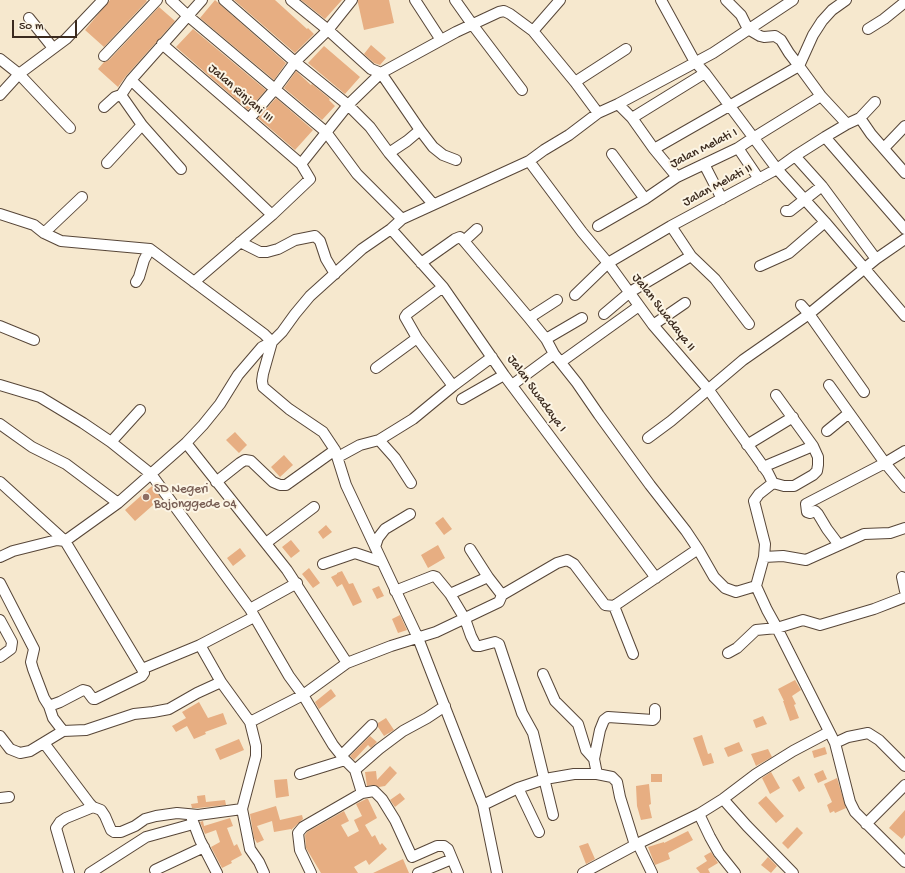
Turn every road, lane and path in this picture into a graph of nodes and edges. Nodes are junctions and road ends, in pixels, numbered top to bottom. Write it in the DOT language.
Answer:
graph roads {
  1 [pos="103,0"];
  2 [pos="157,0"];
  3 [pos="171,0"];
  4 [pos="202,0"];
  5 [pos="224,0"];
  6 [pos="290,0"];
  7 [pos="352,0"];
  8 [pos="415,0"];
  9 [pos="455,0"];
  10 [pos="560,0"];
  11 [pos="726,0"];
  12 [pos="846,0"];
  13 [pos="663,1"];
  14 [pos="791,1"];
  15 [pos="904,1"];
  16 [pos="188,16"];
  17 [pos="29,18"];
  18 [pos="472,24"];
  19 [pos="748,29"];
  20 [pos="868,29"];
  21 [pos="328,30"];
  22 [pos="533,31"];
  23 [pos="441,40"];
  24 [pos="162,44"];
  25 [pos="53,48"];
  26 [pos="626,49"];
  27 [pos="104,56"];
  28 [pos="0,59"];
  29 [pos="295,62"];
  30 [pos="695,62"];
  31 [pos="800,66"];
  32 [pos="381,73"];
  33 [pos="705,73"];
  34 [pos="19,74"];
  35 [pos="131,80"];
  36 [pos="575,82"];
  37 [pos="275,89"];
  38 [pos="522,90"];
  39 [pos="121,94"];
  40 [pos="0,95"];
  41 [pos="821,96"];
  42 [pos="875,102"];
  43 [pos="348,104"];
  44 [pos="618,104"];
  45 [pos="730,106"];
  46 [pos="104,107"];
  47 [pos="598,113"];
  48 [pos="632,118"];
  49 [pos="860,118"];
  50 [pos="248,119"];
  51 [pos="847,124"];
  52 [pos="142,125"];
  53 [pos="905,126"];
  54 [pos="70,128"];
  55 [pos="420,130"];
  56 [pos="326,132"];
  57 [pos="825,137"];
  58 [pos="753,138"];
  59 [pos="738,148"];
  60 [pos="884,148"];
  61 [pos="654,149"];
  62 [pos="390,153"];
  63 [pos="612,154"];
  64 [pos="795,156"];
  65 [pos="456,160"];
  66 [pos="529,161"];
  67 [pos="107,163"];
  68 [pos="301,164"];
  69 [pos="704,164"];
  70 [pos="181,168"];
  71 [pos="777,169"];
  72 [pos="905,173"];
  73 [pos="677,177"];
  74 [pos="759,179"];
  75 [pos="822,186"];
  76 [pos="82,197"];
  77 [pos="722,198"];
  78 [pos="645,199"];
  79 [pos="805,200"];
  80 [pos="433,204"];
  81 [pos="786,211"];
  82 [pos="0,214"];
  83 [pos="272,215"];
  84 [pos="402,219"];
  85 [pos="825,222"];
  86 [pos="598,226"];
  87 [pos="671,226"];
  88 [pos="391,229"];
  89 [pos="477,229"];
  90 [pos="905,229"];
  91 [pos="44,233"];
  92 [pos="905,239"];
  93 [pos="464,241"];
  94 [pos="240,242"];
  95 [pos="150,249"];
  96 [pos="691,256"];
  97 [pos="876,259"];
  98 [pos="608,262"];
  99 [pos="421,263"];
  100 [pos="760,266"];
  101 [pos="865,268"];
  102 [pos="335,274"];
  103 [pos="136,282"];
  104 [pos="194,282"];
  105 [pos="443,287"];
  106 [pos="630,292"];
  107 [pos="575,295"];
  108 [pos="557,300"];
  109 [pos="685,303"];
  110 [pos="801,305"];
  111 [pos="639,306"];
  112 [pos="604,314"];
  113 [pos="809,314"];
  114 [pos="905,316"];
  115 [pos="529,318"];
  116 [pos="582,318"];
  117 [pos="749,324"];
  118 [pos="653,325"];
  119 [pos="0,326"];
  120 [pos="417,338"];
  121 [pos="34,340"];
  122 [pos="546,340"];
  123 [pos="272,342"];
  124 [pos="554,354"];
  125 [pos="492,357"];
  126 [pos="561,362"];
  127 [pos="376,368"];
  128 [pos="504,375"];
  129 [pos="0,384"];
  130 [pos="512,385"];
  131 [pos="830,385"];
  132 [pos="453,386"];
  133 [pos="708,389"];
  134 [pos="864,392"];
  135 [pos="776,395"];
  136 [pos="462,399"];
  137 [pos="140,410"];
  138 [pos="849,413"];
  139 [pos="793,417"];
  140 [pos="0,424"];
  141 [pos="827,431"];
  142 [pos="648,438"];
  143 [pos="379,440"];
  144 [pos="111,442"];
  145 [pos="186,443"];
  146 [pos="747,445"];
  147 [pos="813,446"];
  148 [pos="905,451"];
  149 [pos="336,453"];
  150 [pos="885,463"];
  151 [pos="763,467"];
  152 [pos="151,474"];
  153 [pos="0,482"];
  154 [pos="216,482"];
  155 [pos="411,483"];
  156 [pos="773,483"];
  157 [pos="905,487"];
  158 [pos="118,503"];
  159 [pos="314,507"];
  160 [pos="410,514"];
  161 [pos="905,528"];
  162 [pos="65,540"];
  163 [pos="266,543"];
  164 [pos="839,545"];
  165 [pos="375,547"];
  166 [pos="470,549"];
  167 [pos="698,549"];
  168 [pos="0,557"];
  169 [pos="764,557"];
  170 [pos="382,562"];
  171 [pos="323,564"];
  172 [pos="488,577"];
  173 [pos="902,577"];
  174 [pos="656,578"];
  175 [pos="0,583"];
  176 [pos="297,583"];
  177 [pos="756,586"];
  178 [pos="395,591"];
  179 [pos="905,592"];
  180 [pos="450,594"];
  181 [pos="502,595"];
  182 [pos="905,597"];
  183 [pos="614,606"];
  184 [pos="252,613"];
  185 [pos="465,619"];
  186 [pos="0,620"];
  187 [pos="777,628"];
  188 [pos="418,638"];
  189 [pos="200,645"];
  190 [pos="728,653"];
  191 [pos="633,654"];
  192 [pos="0,657"];
  193 [pos="347,663"];
  194 [pos="142,669"];
  195 [pos="543,674"];
  196 [pos="221,682"];
  197 [pos="303,695"];
  198 [pos="49,706"];
  199 [pos="445,706"];
  200 [pos="655,709"];
  201 [pos="250,722"];
  202 [pos="372,725"];
  203 [pos="63,731"];
  204 [pos="829,732"];
  205 [pos="0,736"];
  206 [pos="44,743"];
  207 [pos="835,743"];
  208 [pos="343,758"];
  209 [pos="594,758"];
  210 [pos="905,766"];
  211 [pos="355,770"];
  212 [pos="300,774"];
  213 [pos="597,774"];
  214 [pos="545,779"];
  215 [pos="905,785"];
  216 [pos="518,788"];
  217 [pos="362,793"];
  218 [pos="723,799"];
  219 [pos="483,805"];
  220 [pos="93,807"];
  221 [pos="242,809"];
  222 [pos="699,814"];
  223 [pos="553,815"];
  224 [pos="192,819"];
  225 [pos="866,824"];
  226 [pos="539,832"];
  227 [pos="636,844"];
  228 [pos="204,848"];
  229 [pos="412,857"];
  230 [pos="452,859"];
  231 [pos="905,862"];
  232 [pos="155,870"];
  233 [pos="69,873"];
  234 [pos="90,873"];
  235 [pos="217,873"];
  236 [pos="264,873"];
  237 [pos="311,873"];
  238 [pos="418,873"];
  239 [pos="458,873"];
  240 [pos="497,873"];
  241 [pos="583,873"];
  242 [pos="652,873"];
  243 [pos="735,873"];
  244 [pos="793,873"];
  1 -- 25 [label="street"];
  2 -- 27 [label="street"];
  3 -- 16 [label="street"];
  4 -- 16 [label="street"];
  5 -- 29 [label="street"];
  6 -- 21 [label="street"];
  7 -- 21 [label="street"];
  8 -- 23 [label="street"];
  9 -- 18 [label="street"];
  10 -- 22 [label="street"];
  11 -- 19 [label="street"];
  12 -- 31 [label="street"];
  13 -- 30 [label="street"];
  14 -- 19 [label="street"];
  15 -- 20 [label="street"];
  16 -- 24 [label="street"];
  16 -- 37 [label="street"];
  17 -- 25 [label="street"];
  18 -- 22 [label="street"];
  18 -- 23 [label="street"];
  18 -- 38 [label="street"];
  19 -- 30 [label="street"];
  19 -- 31 [label="street"];
  21 -- 29 [label="street"];
  21 -- 32 [label="street"];
  22 -- 36 [label="street"];
  23 -- 32 [label="street"];
  24 -- 35 [label="street"];
  24 -- 50 [label="street, Jalan Rinjani III"];
  25 -- 34 [label="street"];
  26 -- 36 [label="street"];
  28 -- 34 [label="street"];
  29 -- 37 [label="street"];
  29 -- 43 [label="street"];
  30 -- 33 [label="street"];
  30 -- 44 [label="street"];
  31 -- 41 [label="street"];
  31 -- 45 [label="street"];
  32 -- 43 [label="street"];
  32 -- 55 [label="street"];
  33 -- 45 [label="street"];
  33 -- 48 [label="street"];
  34 -- 40 [label="street"];
  34 -- 54 [label="street"];
  35 -- 39 [label="street"];
  35 -- 83 [label="street"];
  36 -- 47 [label="street"];
  37 -- 50 [label="street"];
  37 -- 56 [label="street"];
  39 -- 46 [label="street"];
  39 -- 52 [label="street"];
  41 -- 51 [label="street"];
  41 -- 58 [label="street, Jalan Melati I"];
  42 -- 49 [label="street, Jalan Melati II"];
  43 -- 56 [label="street"];
  43 -- 62 [label="street"];
  44 -- 47 [label="street"];
  44 -- 48 [label="street"];
  45 -- 58 [label="street"];
  45 -- 61 [label="street"];
  47 -- 66 [label="street"];
  48 -- 61 [label="street"];
  49 -- 51 [label="street, Jalan Melati II"];
  49 -- 60 [label="street"];
  50 -- 68 [label="street, Jalan Rinjani III"];
  51 -- 57 [label="street, Jalan Melati II"];
  52 -- 67 [label="street"];
  52 -- 70 [label="street"];
  53 -- 60 [label="street"];
  55 -- 62 [label="street"];
  55 -- 65 [label="street"];
  56 -- 68 [label="street"];
  56 -- 84 [label="street"];
  57 -- 64 [label="street, Jalan Melati II"];
  57 -- 90 [label="street"];
  58 -- 59 [label="street, Jalan Melati I"];
  58 -- 71 [label="street"];
  59 -- 69 [label="street, Jalan Melati I"];
  59 -- 74 [label="street"];
  60 -- 72 [label="street"];
  61 -- 73 [label="street"];
  62 -- 80 [label="street"];
  63 -- 78 [label="street"];
  64 -- 71 [label="street, Jalan Melati II"];
  64 -- 75 [label="street"];
  66 -- 80 [label="street"];
  66 -- 98 [label="street, Jalan Swadaya II"];
  68 -- 83 [label="street"];
  69 -- 73 [label="street, Jalan Melati I"];
  69 -- 77 [label="street"];
  71 -- 74 [label="street, Jalan Melati II"];
  71 -- 79 [label="street"];
  73 -- 78 [label="street, Jalan Melati I"];
  74 -- 77 [label="street, Jalan Melati II"];
  75 -- 79 [label="street"];
  75 -- 97 [label="street"];
  76 -- 91 [label="street"];
  77 -- 87 [label="street, Jalan Melati II"];
  78 -- 86 [label="street, Jalan Melati I"];
  79 -- 81 [label="street"];
  79 -- 85 [label="street"];
  80 -- 84 [label="street"];
  82 -- 91 [label="street"];
  83 -- 94 [label="street"];
  84 -- 88 [label="street"];
  85 -- 100 [label="street"];
  85 -- 101 [label="street"];
  87 -- 96 [label="street"];
  87 -- 98 [label="street, Jalan Melati II"];
  88 -- 99 [label="street, Jalan Swadaya I"];
  88 -- 102 [label="street"];
  89 -- 93 [label="street"];
  91 -- 95 [label="street"];
  92 -- 97 [label="street"];
  93 -- 99 [label="street"];
  93 -- 115 [label="street"];
  94 -- 102 [label="street"];
  94 -- 104 [label="street"];
  95 -- 103 [label="street"];
  95 -- 104 [label="street"];
  96 -- 106 [label="street"];
  96 -- 117 [label="street"];
  97 -- 101 [label="street"];
  98 -- 106 [label="street, Jalan Swadaya II"];
  98 -- 107 [label="street, Jalan Melati II"];
  99 -- 105 [label="street, Jalan Swadaya I"];
  101 -- 113 [label="street"];
  101 -- 114 [label="street"];
  102 -- 123 [label="street"];
  104 -- 123 [label="street"];
  105 -- 120 [label="street"];
  105 -- 125 [label="street, Jalan Swadaya I"];
  106 -- 111 [label="street, Jalan Swadaya II"];
  106 -- 112 [label="street"];
  108 -- 115 [label="street"];
  109 -- 118 [label="street"];
  110 -- 113 [label="street"];
  111 -- 118 [label="street, Jalan Swadaya II"];
  111 -- 126 [label="street"];
  113 -- 133 [label="street"];
  113 -- 134 [label="street"];
  115 -- 122 [label="street"];
  116 -- 122 [label="street"];
  118 -- 133 [label="street, Jalan Swadaya II"];
  119 -- 121 [label="street"];
  120 -- 127 [label="street"];
  120 -- 132 [label="street"];
  122 -- 124 [label="street"];
  123 -- 145 [label="street"];
  123 -- 149 [label="street"];
  124 -- 126 [label="street"];
  124 -- 130 [label="street"];
  125 -- 128 [label="street, Jalan Swadaya I"];
  125 -- 132 [label="street"];
  126 -- 167 [label="street"];
  128 -- 130 [label="street, Jalan Swadaya I"];
  128 -- 136 [label="street"];
  129 -- 144 [label="street"];
  130 -- 174 [label="street, Jalan Swadaya I"];
  131 -- 138 [label="street"];
  132 -- 143 [label="street"];
  133 -- 142 [label="street"];
  133 -- 146 [label="street, Jalan Swadaya II"];
  135 -- 139 [label="street"];
  137 -- 144 [label="street"];
  138 -- 141 [label="street"];
  138 -- 150 [label="street"];
  139 -- 146 [label="street"];
  139 -- 147 [label="street"];
  140 -- 158 [label="street"];
  143 -- 149 [label="street"];
  143 -- 155 [label="street"];
  144 -- 152 [label="street"];
  145 -- 152 [label="street"];
  145 -- 154 [label="street"];
  146 -- 151 [label="street, Jalan Swadaya II"];
  147 -- 151 [label="street"];
  147 -- 156 [label="street"];
  148 -- 150 [label="street"];
  149 -- 154 [label="street"];
  149 -- 165 [label="street"];
  150 -- 157 [label="street"];
  150 -- 164 [label="street"];
  151 -- 156 [label="street, Jalan Swadaya II"];
  152 -- 158 [label="street"];
  152 -- 184 [label="street"];
  153 -- 162 [label="street"];
  154 -- 163 [label="street"];
  156 -- 169 [label="street"];
  158 -- 162 [label="street"];
  159 -- 163 [label="street"];
  160 -- 165 [label="street"];
  161 -- 164 [label="street"];
  162 -- 168 [label="street"];
  162 -- 194 [label="street"];
  163 -- 176 [label="street"];
  164 -- 169 [label="street"];
  165 -- 170 [label="street"];
  166 -- 172 [label="street"];
  167 -- 174 [label="street"];
  167 -- 177 [label="street"];
  169 -- 177 [label="street"];
  170 -- 171 [label="street"];
  170 -- 178 [label="street"];
  172 -- 180 [label="street"];
  172 -- 181 [label="street"];
  173 -- 179 [label="street"];
  174 -- 183 [label="street"];
  175 -- 198 [label="street"];
  176 -- 184 [label="street"];
  176 -- 193 [label="street"];
  177 -- 187 [label="street"];
  178 -- 180 [label="street"];
  178 -- 188 [label="street"];
  180 -- 185 [label="street"];
  181 -- 183 [label="street"];
  181 -- 185 [label="street"];
  182 -- 187 [label="street"];
  183 -- 191 [label="street"];
  184 -- 189 [label="street"];
  184 -- 197 [label="street"];
  185 -- 188 [label="street"];
  185 -- 214 [label="street"];
  186 -- 192 [label="street"];
  187 -- 190 [label="street"];
  187 -- 204 [label="street"];
  188 -- 193 [label="street"];
  188 -- 199 [label="street"];
  189 -- 194 [label="street"];
  189 -- 196 [label="street"];
  193 -- 197 [label="street"];
  194 -- 198 [label="street"];
  195 -- 209 [label="street"];
  196 -- 201 [label="street"];
  196 -- 203 [label="street"];
  197 -- 201 [label="street"];
  197 -- 208 [label="street"];
  198 -- 203 [label="street"];
  199 -- 211 [label="street"];
  199 -- 219 [label="street"];
  200 -- 209 [label="street"];
  201 -- 221 [label="street"];
  202 -- 208 [label="street"];
  203 -- 206 [label="street"];
  204 -- 207 [label="street"];
  204 -- 218 [label="street"];
  205 -- 206 [label="street"];
  206 -- 220 [label="street"];
  207 -- 210 [label="street"];
  207 -- 225 [label="street"];
  208 -- 211 [label="street"];
  208 -- 212 [label="street"];
  209 -- 213 [label="street"];
  211 -- 217 [label="street"];
  213 -- 214 [label="street"];
  213 -- 227 [label="street"];
  214 -- 216 [label="street"];
  214 -- 223 [label="street"];
  215 -- 225 [label="street"];
  216 -- 219 [label="street"];
  216 -- 226 [label="street"];
  217 -- 229 [label="street"];
  217 -- 237 [label="street"];
  218 -- 222 [label="street"];
  218 -- 244 [label="street"];
  219 -- 240 [label="street"];
  220 -- 224 [label="street"];
  220 -- 233 [label="street"];
  221 -- 224 [label="street"];
  221 -- 236 [label="street"];
  222 -- 227 [label="street"];
  222 -- 243 [label="street"];
  224 -- 228 [label="street"];
  224 -- 234 [label="street"];
  225 -- 231 [label="street"];
  227 -- 241 [label="street"];
  227 -- 242 [label="street"];
  228 -- 232 [label="street"];
  228 -- 235 [label="street"];
  229 -- 230 [label="street"];
  229 -- 238 [label="street"];
  230 -- 238 [label="street"];
  230 -- 239 [label="street"];
}
